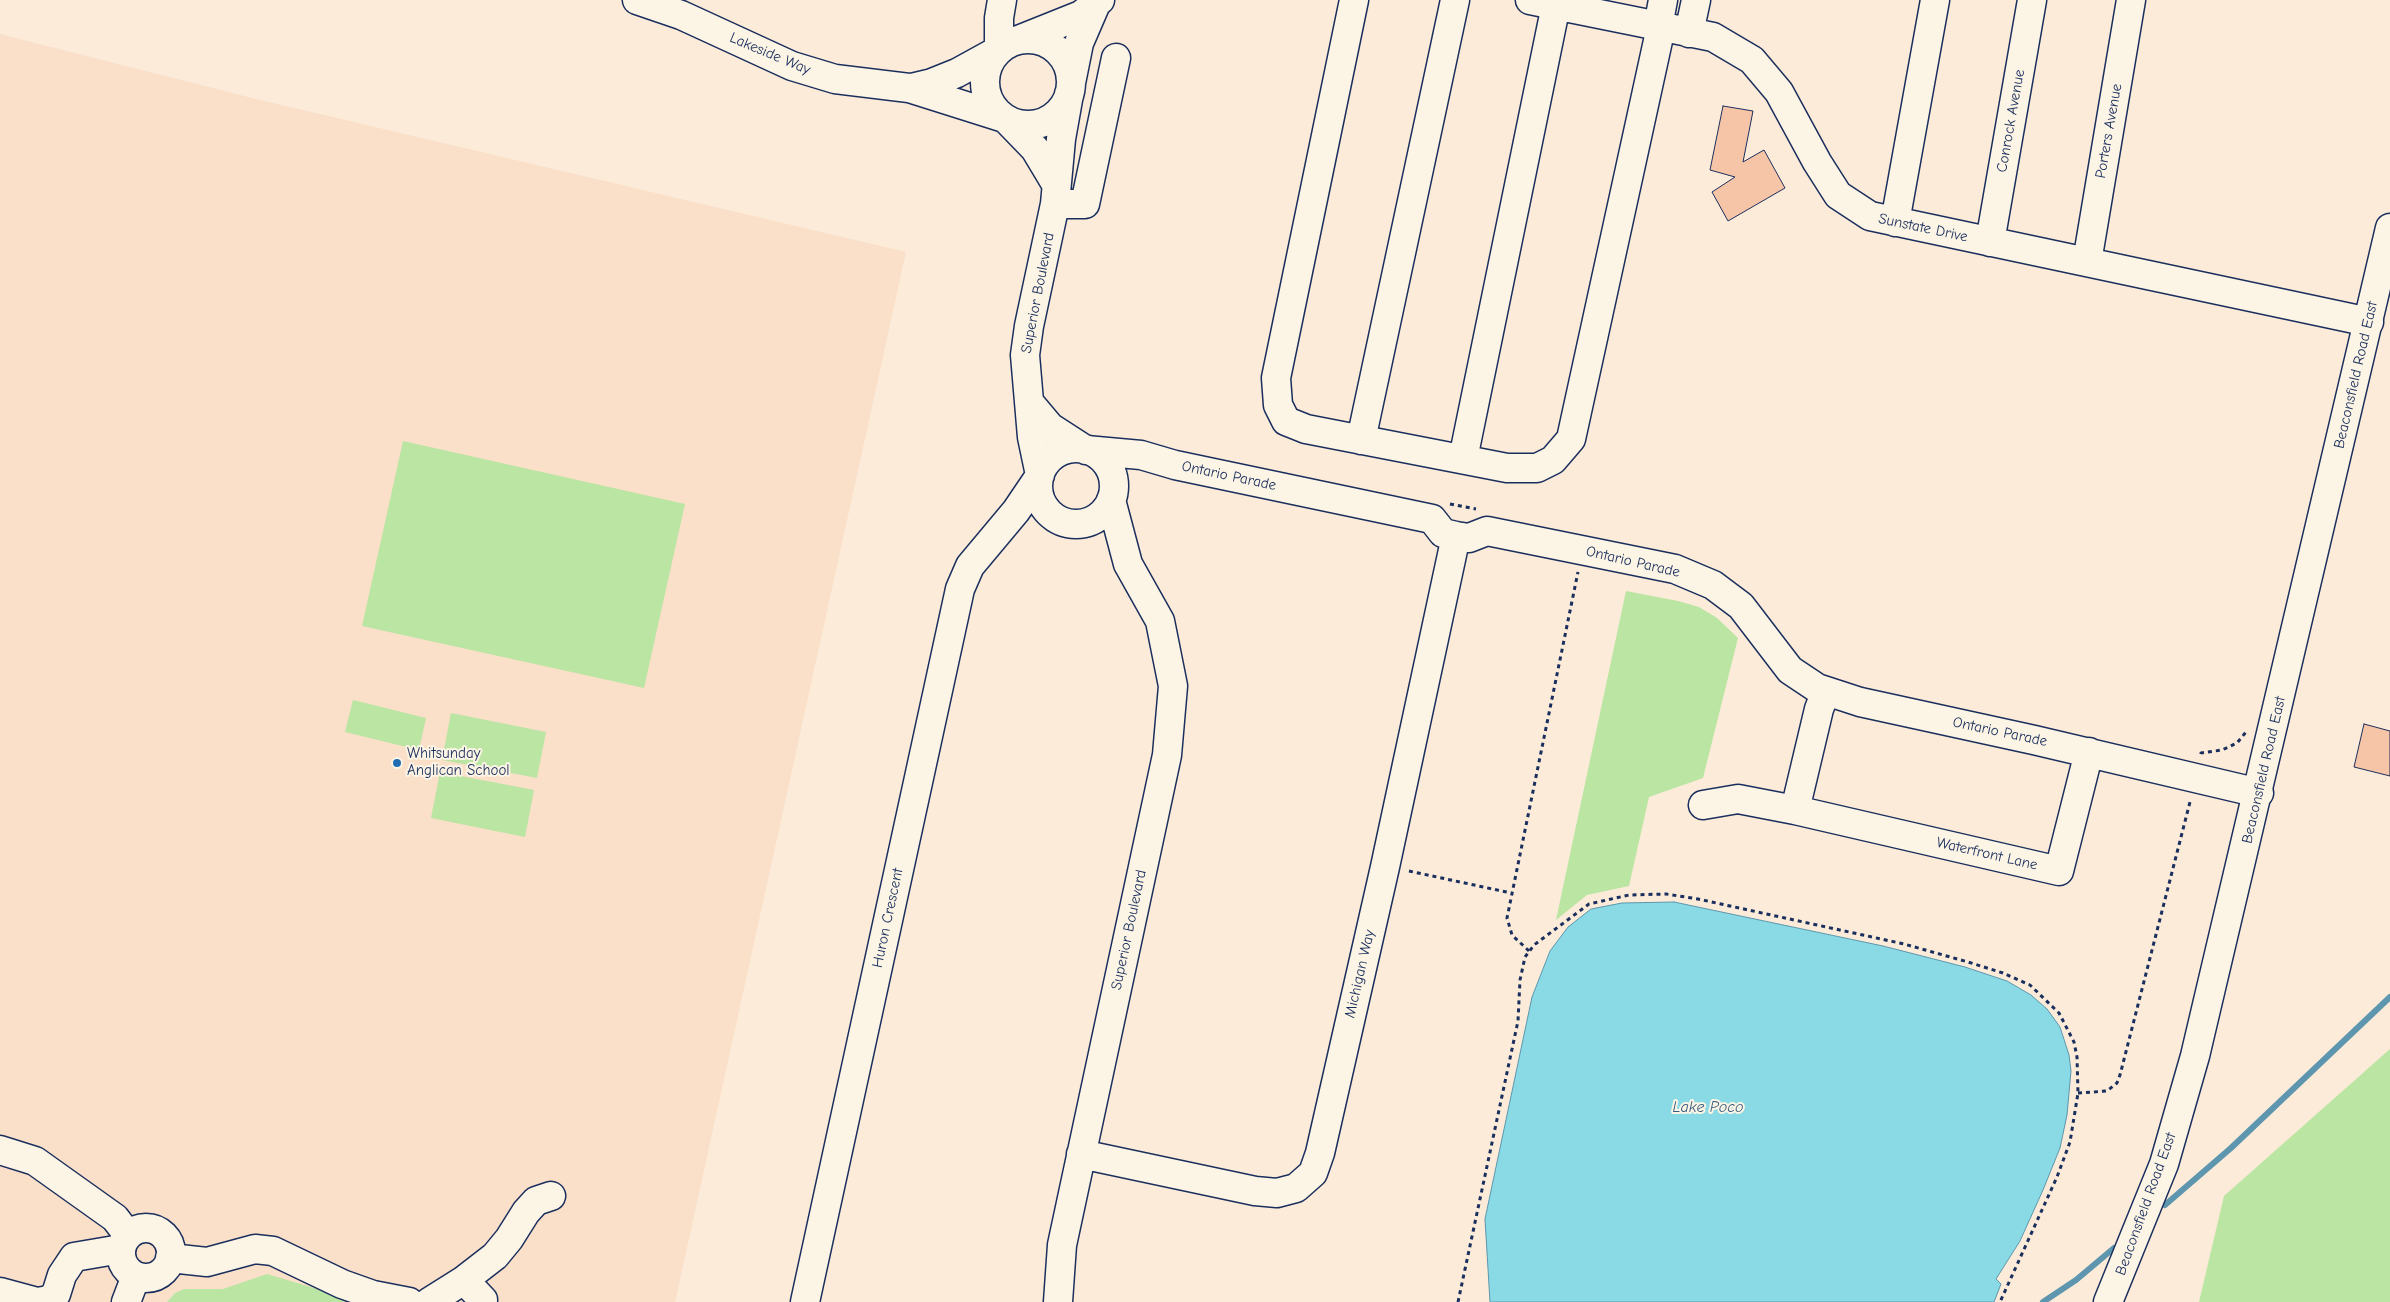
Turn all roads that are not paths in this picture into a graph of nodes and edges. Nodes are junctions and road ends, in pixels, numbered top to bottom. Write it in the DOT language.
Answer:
graph roads {
  1 [pos="637,0"];
  2 [pos="1002,0"];
  3 [pos="1354,0"];
  4 [pos="1455,0"];
  5 [pos="1530,0"];
  6 [pos="1663,0"];
  7 [pos="1696,0"];
  8 [pos="1935,0"];
  9 [pos="2032,0"];
  10 [pos="2131,0"];
  11 [pos="1097,3"];
  12 [pos="1557,3"];
  13 [pos="1659,27"];
  14 [pos="1689,33"];
  15 [pos="1005,47"];
  16 [pos="1116,58"];
  17 [pos="909,88"];
  18 [pos="1070,90"];
  19 [pos="1005,118"];
  20 [pos="1055,194"];
  21 [pos="1895,222"];
  22 [pos="2390,228"];
  23 [pos="1990,242"];
  24 [pos="2087,262"];
  25 [pos="2369,322"];
  26 [pos="1029,402"];
  27 [pos="1361,440"];
  28 [pos="1085,450"];
  29 [pos="1463,459"];
  30 [pos="1175,464"];
  31 [pos="1040,476"];
  32 [pos="1111,498"];
  33 [pos="1068,523"];
  34 [pos="1456,536"];
  35 [pos="990,543"];
  36 [pos="1128,564"];
  37 [pos="1826,691"];
  38 [pos="2089,752"];
  39 [pos="2259,793"];
  40 [pos="1703,805"];
  41 [pos="1795,810"];
  42 [pos="0,1150"];
  43 [pos="1081,1154"];
  44 [pos="551,1196"];
  45 [pos="124,1242"];
  46 [pos="170,1258"];
  47 [pos="136,1276"];
  48 [pos="464,1280"];
  49 [pos="0,1292"];
  50 [pos="483,1300"];
  51 [pos="126,1302"];
  52 [pos="409,1302"];
  53 [pos="428,1302"];
  54 [pos="806,1302"];
  55 [pos="1058,1302"];
  56 [pos="2108,1302"];
  1 -- 17 [label="street, Lakeside Way"];
  2 -- 15 [label="street"];
  3 -- 27 [label="street"];
  4 -- 27 [label="street"];
  5 -- 12 [label="street, Sunstate Drive"];
  6 -- 13 [label="street"];
  7 -- 14 [label="street"];
  8 -- 21 [label="street"];
  9 -- 23 [label="street, Conrock Avenue"];
  10 -- 24 [label="street, Porters Avenue"];
  11 -- 15 [label="street, Superior Boulevard"];
  11 -- 18 [label="street, Superior Boulevard"];
  12 -- 13 [label="street, Sunstate Drive"];
  12 -- 29 [label="street"];
  13 -- 14 [label="street, Sunstate Drive"];
  13 -- 29 [label="street"];
  14 -- 21 [label="street, Sunstate Drive"];
  15 -- 17 [label="street, Lakeside Way"];
  15 -- 18 [label="street"];
  15 -- 19 [label="street"];
  16 -- 20 [label="street"];
  17 -- 19 [label="street, Lakeside Way"];
  18 -- 19 [label="street"];
  18 -- 20 [label="street, Superior Boulevard"];
  19 -- 20 [label="street"];
  20 -- 26 [label="street, Superior Boulevard"];
  21 -- 23 [label="street, Sunstate Drive"];
  22 -- 25 [label="street, Beaconsfield Road East"];
  23 -- 24 [label="street, Sunstate Drive"];
  24 -- 25 [label="street, Sunstate Drive"];
  25 -- 39 [label="street, Beaconsfield Road East"];
  26 -- 28 [label="street"];
  26 -- 31 [label="street, Superior Boulevard"];
  27 -- 29 [label="street"];
  28 -- 30 [label="street, Ontario Parade"];
  28 -- 31 [label="street"];
  28 -- 32 [label="street"];
  30 -- 32 [label="street, Ontario Parade"];
  30 -- 34 [label="street, Ontario Parade"];
  31 -- 33 [label="street"];
  31 -- 35 [label="street, Huron Crescent"];
  32 -- 33 [label="street"];
  32 -- 36 [label="street, Superior Boulevard"];
  33 -- 35 [label="street, Huron Crescent"];
  33 -- 36 [label="street, Superior Boulevard"];
  34 -- 37 [label="street, Ontario Parade"];
  34 -- 43 [label="street, Michigan Way"];
  35 -- 54 [label="street, Huron Crescent"];
  36 -- 43 [label="street, Superior Boulevard"];
  37 -- 38 [label="street, Ontario Parade"];
  37 -- 41 [label="street"];
  38 -- 39 [label="street, Ontario Parade"];
  38 -- 41 [label="street, Waterfront Lane"];
  39 -- 56 [label="street, Beaconsfield Road East"];
  40 -- 41 [label="street, Waterfront Lane"];
  42 -- 45 [label="street"];
  43 -- 55 [label="street, Superior Boulevard"];
  44 -- 48 [label="street"];
  45 -- 46 [label="street"];
  45 -- 47 [label="street"];
  45 -- 49 [label="street"];
  46 -- 47 [label="street"];
  46 -- 52 [label="street"];
  47 -- 51 [label="street"];
  48 -- 50 [label="street"];
  48 -- 53 [label="street"];
}
